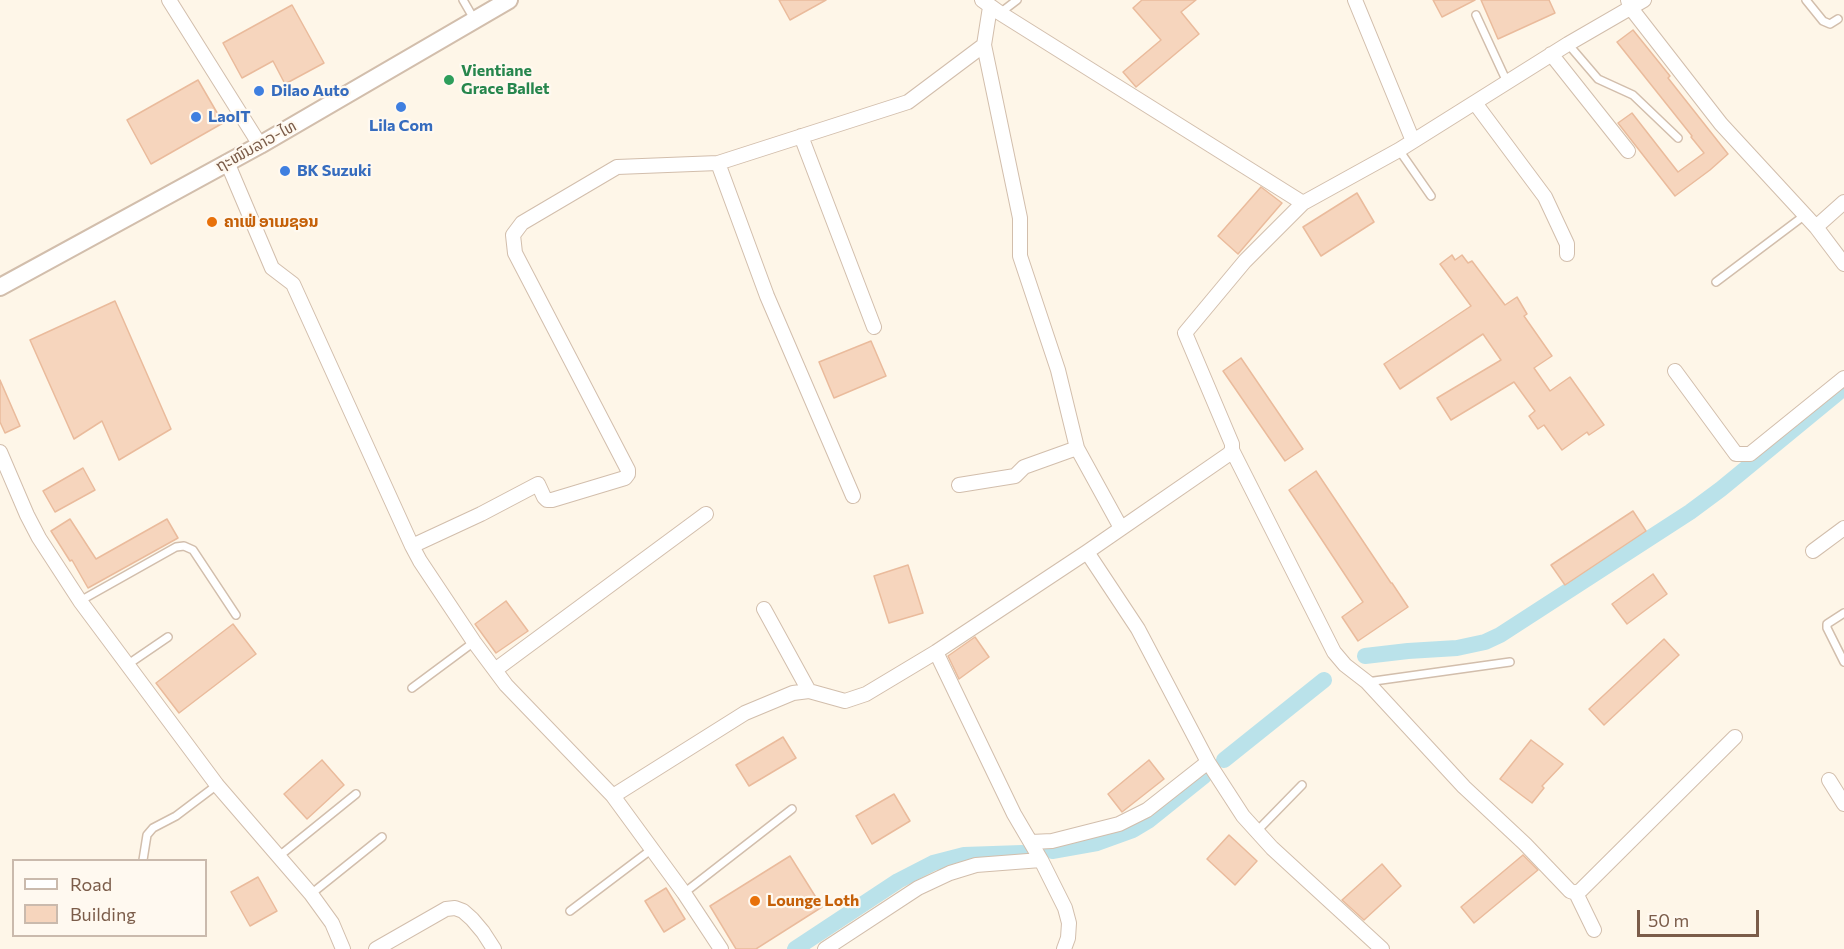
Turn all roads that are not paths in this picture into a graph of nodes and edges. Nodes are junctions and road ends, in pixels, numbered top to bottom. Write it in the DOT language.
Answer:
graph roads {
  1 [pos="169,0"];
  2 [pos="463,0"];
  3 [pos="509,0"];
  4 [pos="1017,0"];
  5 [pos="1355,0"];
  6 [pos="1644,0"];
  7 [pos="1806,0"];
  8 [pos="1629,4"];
  9 [pos="991,7"];
  10 [pos="1476,15"];
  11 [pos="1838,19"];
  12 [pos="475,21"];
  13 [pos="1568,44"];
  14 [pos="984,45"];
  15 [pos="1551,54"];
  16 [pos="1507,82"];
  17 [pos="1475,103"];
  18 [pos="801,136"];
  19 [pos="1678,138"];
  20 [pos="1413,141"];
  21 [pos="260,145"];
  22 [pos="1399,150"];
  23 [pos="1628,151"];
  24 [pos="227,162"];
  25 [pos="718,163"];
  26 [pos="1431,196"];
  27 [pos="1844,202"];
  28 [pos="1303,203"];
  29 [pos="1804,215"];
  30 [pos="1816,227"];
  31 [pos="1567,254"];
  32 [pos="1844,264"];
  33 [pos="1716,282"];
  34 [pos="0,287"];
  35 [pos="874,327"];
  36 [pos="1675,371"];
  37 [pos="1844,378"];
  38 [pos="1077,448"];
  39 [pos="1232,450"];
  40 [pos="0,452"];
  41 [pos="958,485"];
  42 [pos="853,496"];
  43 [pos="706,514"];
  44 [pos="1121,528"];
  45 [pos="1844,528"];
  46 [pos="412,546"];
  47 [pos="1813,551"];
  48 [pos="1087,552"];
  49 [pos="81,601"];
  50 [pos="764,609"];
  51 [pos="1844,613"];
  52 [pos="236,615"];
  53 [pos="168,637"];
  54 [pos="474,642"];
  55 [pos="936,652"];
  56 [pos="1510,662"];
  57 [pos="1844,662"];
  58 [pos="128,665"];
  59 [pos="495,670"];
  60 [pos="1367,682"];
  61 [pos="412,688"];
  62 [pos="809,691"];
  63 [pos="1735,737"];
  64 [pos="1208,762"];
  65 [pos="1829,780"];
  66 [pos="217,785"];
  67 [pos="1302,785"];
  68 [pos="356,794"];
  69 [pos="613,796"];
  70 [pos="1844,804"];
  71 [pos="792,809"];
  72 [pos="1257,831"];
  73 [pos="382,837"];
  74 [pos="1031,842"];
  75 [pos="652,849"];
  76 [pos="278,857"];
  77 [pos="143,859"];
  78 [pos="1041,860"];
  79 [pos="684,893"];
  80 [pos="1576,893"];
  81 [pos="311,894"];
  82 [pos="570,911"];
  83 [pos="1594,930"];
  84 [pos="343,949"];
  85 [pos="376,949"];
  86 [pos="494,949"];
  87 [pos="721,949"];
  88 [pos="825,949"];
  89 [pos="1064,949"];
  90 [pos="1382,949"];
  1 -- 21 [label="street"];
  2 -- 12 [label="lane"];
  3 -- 12 [label="street, ຖະໜົນລາວ-ໄທ"];
  4 -- 9 [label="lane"];
  5 -- 20 [label="street"];
  6 -- 8 [label="street"];
  7 -- 11 [label="lane"];
  8 -- 13 [label="street"];
  8 -- 29 [label="street"];
  9 -- 14 [label="street"];
  9 -- 28 [label="street"];
  10 -- 16 [label="lane"];
  12 -- 21 [label="street, ຖະໜົນລາວ-ໄທ"];
  13 -- 15 [label="street"];
  13 -- 19 [label="lane"];
  14 -- 18 [label="street"];
  14 -- 38 [label="street"];
  15 -- 16 [label="street"];
  15 -- 23 [label="street"];
  16 -- 17 [label="street"];
  17 -- 20 [label="street"];
  17 -- 31 [label="street"];
  18 -- 25 [label="street"];
  18 -- 35 [label="street"];
  20 -- 22 [label="street"];
  21 -- 24 [label="street, ຖະໜົນລາວ-ໄທ"];
  22 -- 26 [label="lane"];
  22 -- 28 [label="street"];
  24 -- 34 [label="street, ຖະໜົນລາວ-ໄທ"];
  24 -- 46 [label="street"];
  25 -- 42 [label="street"];
  25 -- 46 [label="street"];
  27 -- 30 [label="street"];
  28 -- 39 [label="street"];
  29 -- 30 [label="street"];
  29 -- 33 [label="lane"];
  30 -- 32 [label="street"];
  36 -- 37 [label="street"];
  38 -- 41 [label="street"];
  38 -- 44 [label="street"];
  39 -- 44 [label="street"];
  39 -- 60 [label="street"];
  40 -- 49 [label="street"];
  43 -- 59 [label="street"];
  44 -- 48 [label="street"];
  45 -- 47 [label="street"];
  46 -- 54 [label="street"];
  48 -- 55 [label="street"];
  48 -- 64 [label="street"];
  49 -- 52 [label="lane"];
  49 -- 58 [label="street"];
  50 -- 62 [label="street"];
  51 -- 57 [label="lane"];
  53 -- 58 [label="lane"];
  54 -- 59 [label="street"];
  54 -- 61 [label="lane"];
  55 -- 62 [label="street"];
  55 -- 74 [label="street"];
  56 -- 60 [label="lane"];
  58 -- 66 [label="street"];
  59 -- 69 [label="street"];
  60 -- 80 [label="street"];
  62 -- 69 [label="street"];
  63 -- 80 [label="street"];
  64 -- 72 [label="street"];
  64 -- 74 [label="street"];
  65 -- 70 [label="street"];
  66 -- 76 [label="street"];
  66 -- 77 [label="lane"];
  67 -- 72 [label="lane"];
  68 -- 76 [label="lane"];
  69 -- 75 [label="street"];
  71 -- 79 [label="lane"];
  72 -- 90 [label="street"];
  73 -- 81 [label="lane"];
  74 -- 78 [label="street"];
  75 -- 79 [label="street"];
  75 -- 82 [label="lane"];
  76 -- 81 [label="street"];
  78 -- 88 [label="street"];
  78 -- 89 [label="street"];
  79 -- 87 [label="street"];
  80 -- 83 [label="street"];
  81 -- 84 [label="street"];
  85 -- 86 [label="street"];
}
